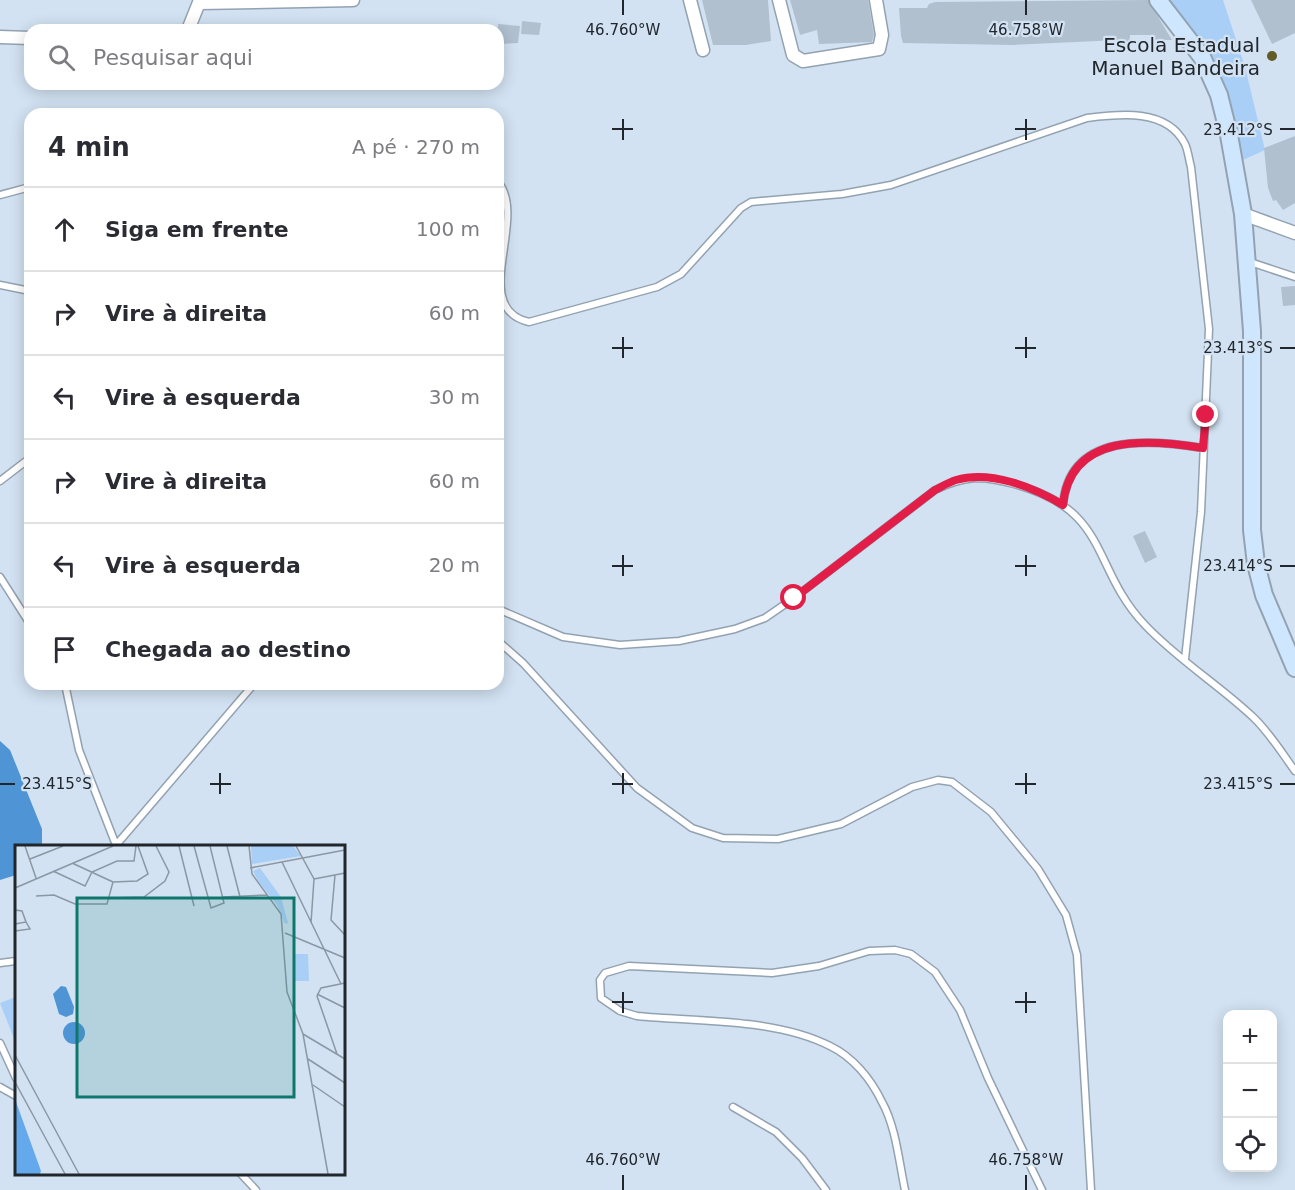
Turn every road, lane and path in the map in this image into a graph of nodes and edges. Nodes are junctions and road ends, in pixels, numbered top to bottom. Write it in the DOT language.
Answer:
graph roads {
  1 [pos="353,0"];
  2 [pos="690,0"];
  3 [pos="779,0"];
  4 [pos="876,0"];
  5 [pos="1158,0"];
  6 [pos="200,2"];
  7 [pos="191,24"];
  8 [pos="0,38"];
  9 [pos="24,38"];
  10 [pos="704,50"];
  11 [pos="24,189"];
  12 [pos="504,194"];
  13 [pos="0,195"];
  14 [pos="1244,214"];
  15 [pos="1295,233"];
  16 [pos="504,239"];
  17 [pos="1247,261"];
  18 [pos="1295,277"];
  19 [pos="0,285"];
  20 [pos="24,290"];
  21 [pos="504,302"];
  22 [pos="1203,448"];
  23 [pos="24,462"];
  24 [pos="0,480"];
  25 [pos="1063,505"];
  26 [pos="0,577"];
  27 [pos="504,612"];
  28 [pos="24,615"];
  29 [pos="504,646"];
  30 [pos="1185,659"];
  31 [pos="1295,668"];
  32 [pos="66,690"];
  33 [pos="249,690"];
  34 [pos="1295,771"];
  35 [pos="116,845"];
  36 [pos="15,961"];
  37 [pos="0,963"];
  38 [pos="0,1044"];
  39 [pos="15,1076"];
  40 [pos="0,1087"];
  41 [pos="15,1095"];
  42 [pos="733,1107"];
  43 [pos="243,1175"];
  44 [pos="256,1190"];
  45 [pos="826,1190"];
  46 [pos="905,1190"];
  47 [pos="1042,1190"];
  48 [pos="1091,1190"];
  1 -- 6 [label="street"];
  2 -- 10 [label="street"];
  3 -- 4 [label="street"];
  5 -- 14 [label="main road"];
  6 -- 7 [label="street"];
  8 -- 9 [label="street"];
  11 -- 13 [label="lane"];
  12 -- 16 [label="lane"];
  14 -- 15 [label="street"];
  14 -- 17 [label="main road"];
  17 -- 18 [label="lane"];
  17 -- 31 [label="main road"];
  19 -- 20 [label="lane"];
  21 -- 22 [label="lane"];
  22 -- 25 [label="lane"];
  22 -- 30 [label="lane"];
  23 -- 24 [label="lane"];
  25 -- 27 [label="lane"];
  25 -- 30 [label="lane"];
  26 -- 28 [label="lane"];
  29 -- 48 [label="lane"];
  30 -- 34 [label="lane"];
  32 -- 35 [label="lane"];
  33 -- 35 [label="lane"];
  36 -- 37 [label="lane"];
  38 -- 39 [label="lane"];
  40 -- 41 [label="lane"];
  42 -- 45 [label="lane"];
  43 -- 44 [label="lane"];
  46 -- 47 [label="lane"];
}
